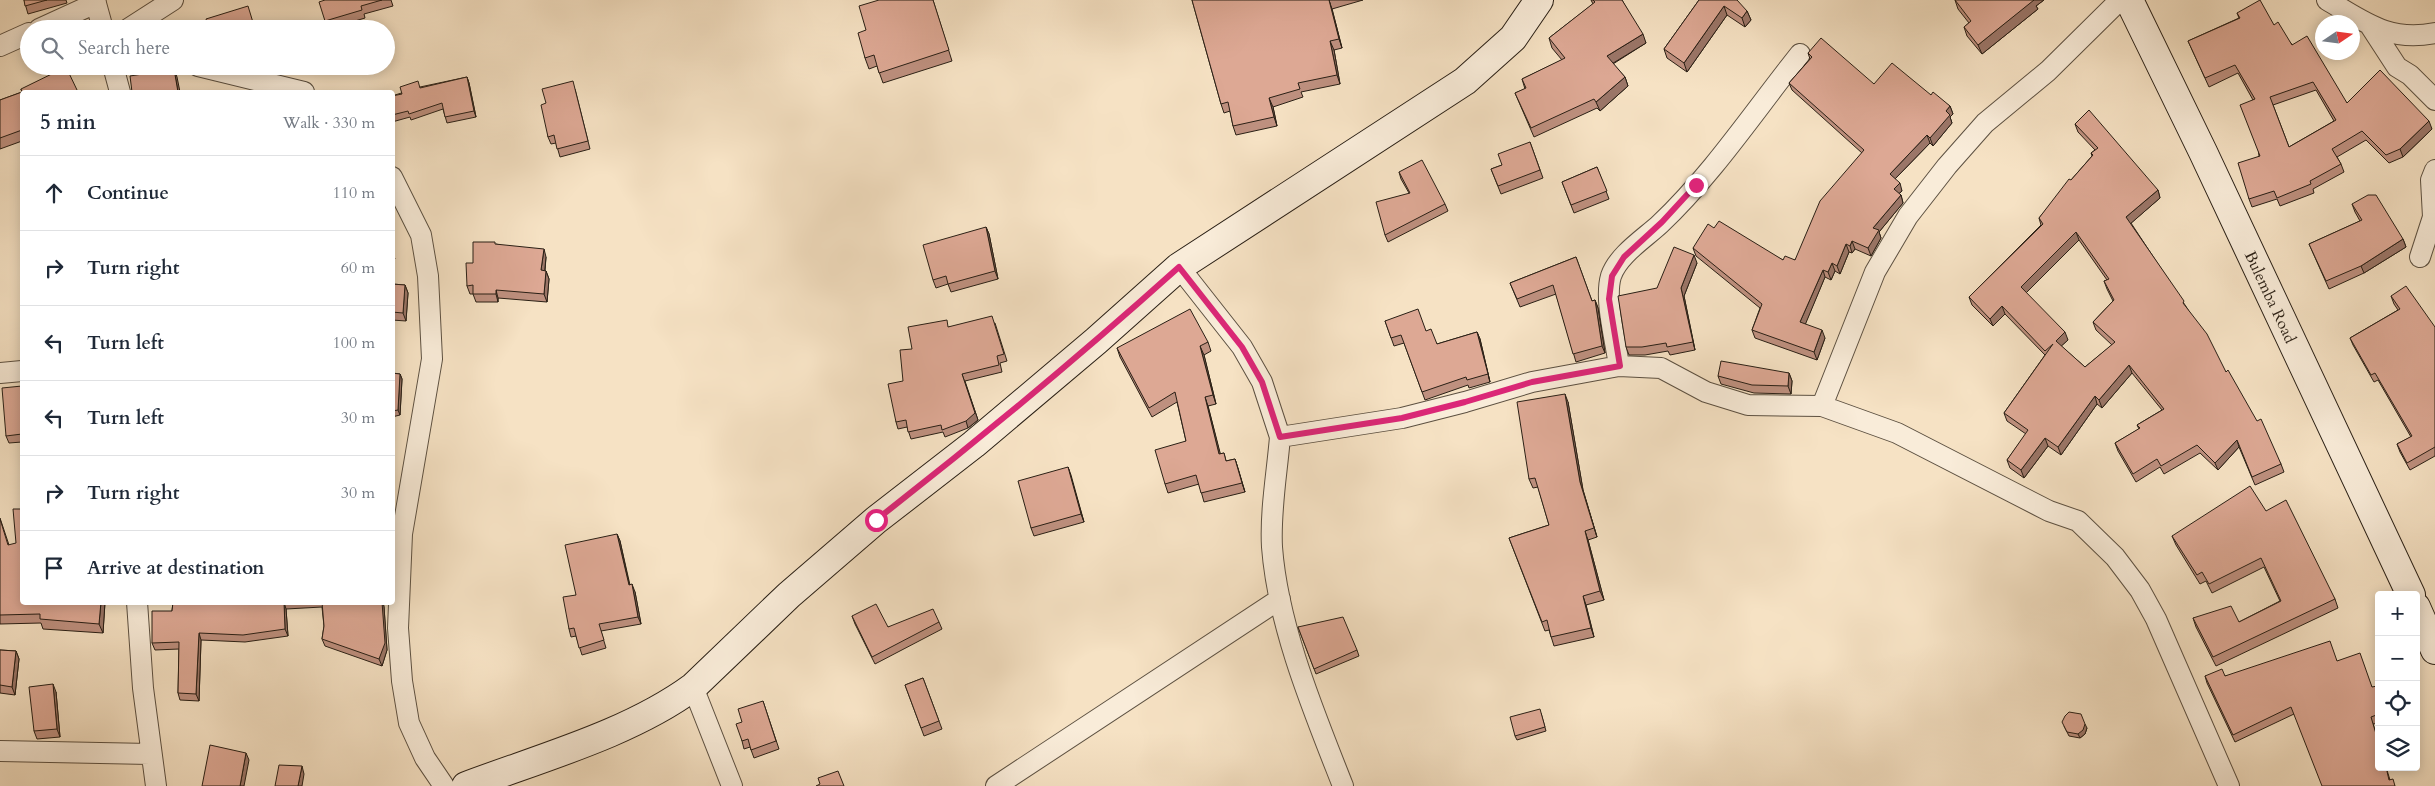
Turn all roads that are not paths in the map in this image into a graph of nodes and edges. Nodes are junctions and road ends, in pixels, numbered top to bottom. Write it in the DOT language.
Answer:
graph roads {
  1 [pos="173,0"];
  2 [pos="1539,0"];
  3 [pos="2120,0"];
  4 [pos="2129,0"];
  5 [pos="2327,0"];
  6 [pos="96,1"];
  7 [pos="57,20"];
  8 [pos="101,20"];
  9 [pos="142,20"];
  10 [pos="2371,27"];
  11 [pos="2435,33"];
  12 [pos="20,37"];
  13 [pos="0,46"];
  14 [pos="1800,54"];
  15 [pos="115,75"];
  16 [pos="235,75"];
  17 [pos="119,90"];
  18 [pos="296,90"];
  19 [pos="2435,100"];
  20 [pos="2435,170"];
  21 [pos="395,183"];
  22 [pos="2420,257"];
  23 [pos="1179,267"];
  24 [pos="1620,366"];
  25 [pos="20,371"];
  26 [pos="0,373"];
  27 [pos="1822,406"];
  28 [pos="1280,437"];
  29 [pos="2409,591"];
  30 [pos="1280,599"];
  31 [pos="137,605"];
  32 [pos="2420,616"];
  33 [pos="2435,650"];
  34 [pos="693,687"];
  35 [pos="0,751"];
  36 [pos="150,754"];
  37 [pos="156,786"];
  38 [pos="444,786"];
  39 [pos="466,786"];
  40 [pos="732,786"];
  41 [pos="996,786"];
  42 [pos="1343,786"];
  43 [pos="2229,786"];
  1 -- 9 [label="street"];
  2 -- 23 [label="street"];
  3 -- 27 [label="street"];
  4 -- 29 [label="street, Bulemba Road"];
  5 -- 10 [label="street"];
  6 -- 7 [label="street"];
  6 -- 8 [label="street"];
  10 -- 11 [label="street"];
  10 -- 19 [label="street"];
  12 -- 13 [label="street"];
  14 -- 24 [label="street"];
  15 -- 17 [label="street"];
  16 -- 18 [label="street"];
  20 -- 22 [label="street"];
  21 -- 38 [label="street"];
  23 -- 28 [label="street"];
  23 -- 34 [label="street"];
  24 -- 27 [label="street"];
  24 -- 28 [label="street"];
  25 -- 26 [label="street"];
  27 -- 43 [label="street"];
  28 -- 30 [label="street"];
  30 -- 41 [label="street"];
  30 -- 42 [label="street"];
  31 -- 36 [label="street"];
  32 -- 33 [label="street"];
  34 -- 39 [label="street"];
  34 -- 40 [label="street"];
  35 -- 36 [label="street"];
  36 -- 37 [label="street"];
}
